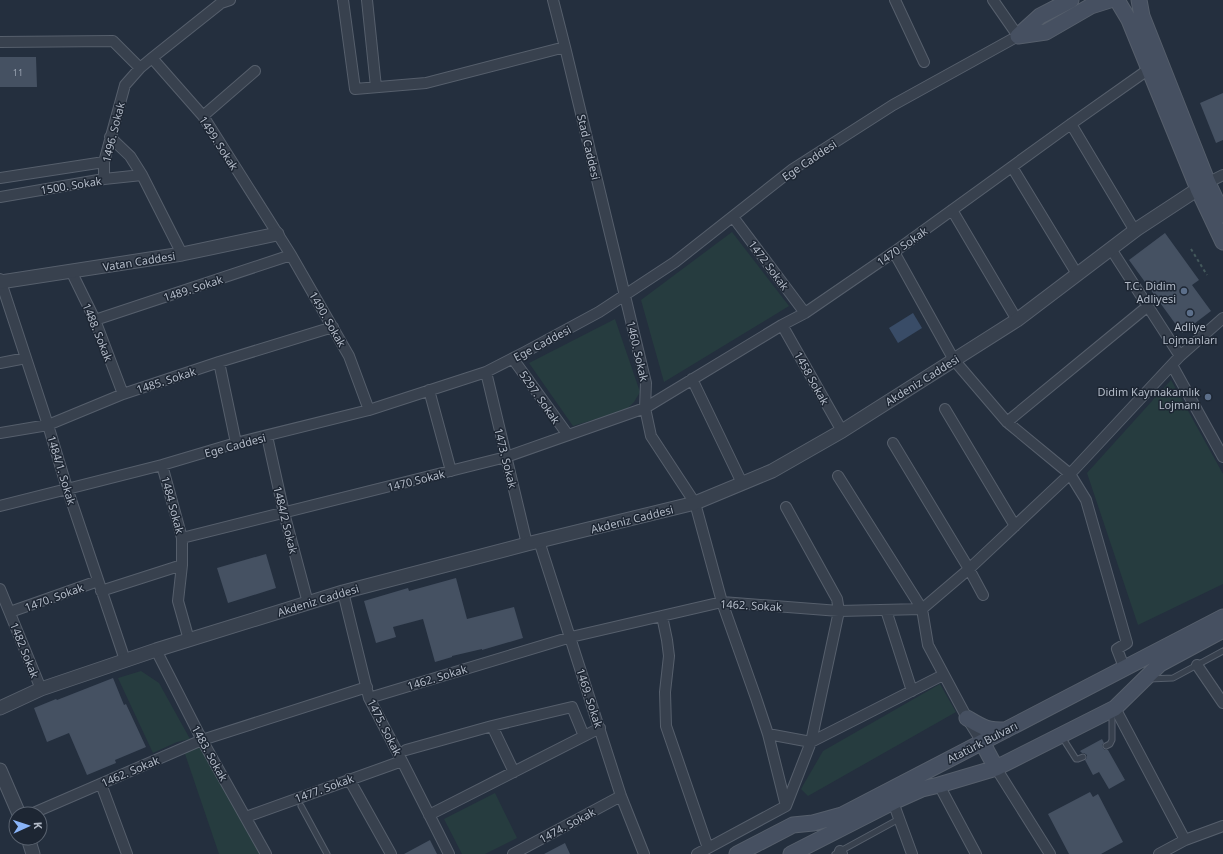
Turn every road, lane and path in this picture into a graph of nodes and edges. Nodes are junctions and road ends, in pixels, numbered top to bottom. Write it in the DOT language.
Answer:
graph roads {
  1 [pos="230,0"];
  2 [pos="343,0"];
  3 [pos="367,0"];
  4 [pos="553,0"];
  5 [pos="895,0"];
  6 [pos="993,0"];
  7 [pos="1071,0"];
  8 [pos="1110,0"];
  9 [pos="1117,0"];
  10 [pos="1121,0"];
  11 [pos="1125,0"];
  12 [pos="1139,0"];
  13 [pos="1018,36"];
  14 [pos="0,42"];
  15 [pos="565,47"];
  16 [pos="152,58"];
  17 [pos="924,62"];
  18 [pos="140,68"];
  19 [pos="1149,69"];
  20 [pos="255,70"];
  21 [pos="376,87"];
  22 [pos="203,116"];
  23 [pos="1071,124"];
  24 [pos="110,137"];
  25 [pos="104,162"];
  26 [pos="1012,167"];
  27 [pos="142,175"];
  28 [pos="1223,175"];
  29 [pos="0,178"];
  30 [pos="104,179"];
  31 [pos="1203,186"];
  32 [pos="0,197"];
  33 [pos="952,210"];
  34 [pos="1223,215"];
  35 [pos="733,217"];
  36 [pos="1135,231"];
  37 [pos="277,234"];
  38 [pos="1223,242"];
  39 [pos="1111,249"];
  40 [pos="1191,249"];
  41 [pos="894,252"];
  42 [pos="182,254"];
  43 [pos="291,255"];
  44 [pos="71,271"];
  45 [pos="1077,274"];
  46 [pos="1207,275"];
  47 [pos="0,281"];
  48 [pos="624,295"];
  49 [pos="1148,306"];
  50 [pos="805,312"];
  51 [pos="1223,318"];
  52 [pos="95,320"];
  53 [pos="1017,320"];
  54 [pos="782,325"];
  55 [pos="333,327"];
  56 [pos="1180,356"];
  57 [pos="26,358"];
  58 [pos="513,358"];
  59 [pos="954,360"];
  60 [pos="219,362"];
  61 [pos="0,363"];
  62 [pos="1172,365"];
  63 [pos="486,372"];
  64 [pos="692,379"];
  65 [pos="429,390"];
  66 [pos="123,394"];
  67 [pos="645,408"];
  68 [pos="945,409"];
  69 [pos="369,410"];
  70 [pos="1008,422"];
  71 [pos="48,425"];
  72 [pos="842,431"];
  73 [pos="0,433"];
  74 [pos="267,436"];
  75 [pos="568,436"];
  76 [pos="1219,439"];
  77 [pos="236,443"];
  78 [pos="893,443"];
  79 [pos="506,457"];
  80 [pos="1223,457"];
  81 [pos="162,464"];
  82 [pos="451,471"];
  83 [pos="1070,474"];
  84 [pos="838,476"];
  85 [pos="742,483"];
  86 [pos="67,488"];
  87 [pos="695,503"];
  88 [pos="0,506"];
  89 [pos="786,507"];
  90 [pos="284,513"];
  91 [pos="1015,526"];
  92 [pos="182,538"];
  93 [pos="533,542"];
  94 [pos="182,565"];
  95 [pos="969,569"];
  96 [pos="100,586"];
  97 [pos="0,589"];
  98 [pos="344,592"];
  99 [pos="983,595"];
  100 [pos="722,602"];
  101 [pos="308,603"];
  102 [pos="922,609"];
  103 [pos="886,610"];
  104 [pos="839,611"];
  105 [pos="10,612"];
  106 [pos="662,616"];
  107 [pos="1223,617"];
  108 [pos="1223,630"];
  109 [pos="571,637"];
  110 [pos="189,640"];
  111 [pos="156,650"];
  112 [pos="1223,651"];
  113 [pos="125,660"];
  114 [pos="1197,665"];
  115 [pos="1124,667"];
  116 [pos="943,675"];
  117 [pos="1144,680"];
  118 [pos="367,687"];
  119 [pos="41,689"];
  120 [pos="912,691"];
  121 [pos="369,698"];
  122 [pos="1223,703"];
  123 [pos="0,708"];
  124 [pos="1114,709"];
  125 [pos="967,718"];
  126 [pos="492,726"];
  127 [pos="600,728"];
  128 [pos="1007,730"];
  129 [pos="768,734"];
  130 [pos="584,736"];
  131 [pos="1061,736"];
  132 [pos="202,740"];
  133 [pos="811,742"];
  134 [pos="982,742"];
  135 [pos="1106,746"];
  136 [pos="406,750"];
  137 [pos="1083,757"];
  138 [pos="402,761"];
  139 [pos="996,768"];
  140 [pos="0,770"];
  141 [pos="514,772"];
  142 [pos="349,779"];
  143 [pos="100,784"];
  144 [pos="939,785"];
  145 [pos="621,796"];
  146 [pos="893,802"];
  147 [pos="16,806"];
  148 [pos="301,806"];
  149 [pos="786,806"];
  150 [pos="48,807"];
  151 [pos="429,815"];
  152 [pos="246,817"];
  153 [pos="900,819"];
  154 [pos="1223,826"];
  155 [pos="1185,840"];
  156 [pos="708,848"];
  157 [pos="839,853"];
  158 [pos="128,854"];
  159 [pos="266,854"];
  160 [pos="327,854"];
  161 [pos="391,854"];
  162 [pos="449,854"];
  163 [pos="513,854"];
  164 [pos="644,854"];
  165 [pos="697,854"];
  166 [pos="737,854"];
  167 [pos="790,854"];
  168 [pos="912,854"];
  169 [pos="976,854"];
  170 [pos="1050,854"];
  171 [pos="1159,854"];
  1 -- 16 [label="street"];
  2 -- 21 [label="street"];
  3 -- 21 [label="street"];
  4 -- 15 [label="street, Stad Caddesi"];
  5 -- 17 [label="street"];
  6 -- 13 [label="street"];
  7 -- 13 [label="main road, Ege Caddesi"];
  8 -- 13 [label="main road, Ege Caddesi"];
  9 -- 19 [label="main road"];
  10 -- 11 [label="main road"];
  12 -- 31 [label="main road"];
  13 -- 35 [label="street, Ege Caddesi"];
  14 -- 18 [label="street"];
  15 -- 21 [label="street"];
  15 -- 48 [label="street, Stad Caddesi"];
  16 -- 18 [label="street"];
  16 -- 22 [label="street, 1499. Sokak"];
  18 -- 24 [label="street, 1496. Sokak"];
  19 -- 23 [label="street, 1470 Sokak"];
  19 -- 31 [label="main road"];
  20 -- 22 [label="street"];
  22 -- 37 [label="street, 1499. Sokak"];
  23 -- 26 [label="street, 1470 Sokak"];
  23 -- 36 [label="street"];
  24 -- 25 [label="street, 1496. Sokak"];
  24 -- 27 [label="street"];
  25 -- 29 [label="street, 1500. Sokak"];
  25 -- 30 [label="street, 1496. Sokak"];
  26 -- 33 [label="street, 1470 Sokak"];
  26 -- 45 [label="street"];
  27 -- 30 [label="street, 1500. Sokak"];
  27 -- 42 [label="street"];
  28 -- 31 [label="street"];
  30 -- 32 [label="street, 1500. Sokak"];
  31 -- 34 [label="main road"];
  31 -- 36 [label="street, Akdeniz Caddesi"];
  31 -- 38 [label="main road"];
  33 -- 41 [label="street, 1470 Sokak"];
  33 -- 53 [label="street"];
  35 -- 48 [label="street, Ege Caddesi"];
  35 -- 50 [label="street, 1472 Sokak"];
  36 -- 39 [label="street, Akdeniz Caddesi"];
  37 -- 42 [label="street, Vatan Caddesi"];
  37 -- 43 [label="street, 1490. Sokak"];
  39 -- 45 [label="street, Akdeniz Caddesi"];
  39 -- 49 [label="street"];
  40 -- 46 [label="path"];
  41 -- 50 [label="street, 1470 Sokak"];
  41 -- 59 [label="street"];
  42 -- 44 [label="street, Vatan Caddesi"];
  43 -- 52 [label="street, 1489. Sokak"];
  43 -- 55 [label="street, 1490. Sokak"];
  44 -- 47 [label="street, Vatan Caddesi"];
  44 -- 52 [label="street, 1488. Sokak"];
  45 -- 53 [label="street, Akdeniz Caddesi"];
  47 -- 57 [label="street, 1484/1. Sokak"];
  48 -- 58 [label="street, Ege Caddesi"];
  48 -- 67 [label="street, 1460. Sokak"];
  49 -- 56 [label="street"];
  49 -- 70 [label="street"];
  50 -- 54 [label="street, 1470 Sokak"];
  51 -- 56 [label="street"];
  52 -- 66 [label="street, 1488. Sokak"];
  53 -- 59 [label="street, Akdeniz Caddesi"];
  54 -- 64 [label="street, 1470 Sokak"];
  54 -- 72 [label="street, 1458 Sokak"];
  55 -- 60 [label="street, 1485. Sokak"];
  55 -- 69 [label="street, 1490. Sokak"];
  56 -- 62 [label="street"];
  57 -- 61 [label="street"];
  57 -- 71 [label="street, 1484/1. Sokak"];
  58 -- 63 [label="street, Ege Caddesi"];
  58 -- 75 [label="street, 5297. Sokak"];
  59 -- 70 [label="street"];
  59 -- 72 [label="street, Akdeniz Caddesi"];
  60 -- 66 [label="street, 1485. Sokak"];
  60 -- 77 [label="street"];
  62 -- 76 [label="street"];
  62 -- 83 [label="street"];
  63 -- 65 [label="street, Ege Caddesi"];
  63 -- 79 [label="street, 1473. Sokak"];
  64 -- 67 [label="street, 1470 Sokak"];
  64 -- 85 [label="street"];
  65 -- 69 [label="street, Ege Caddesi"];
  65 -- 82 [label="street"];
  66 -- 71 [label="street, 1485. Sokak"];
  67 -- 75 [label="street, 1470 Sokak"];
  67 -- 87 [label="street"];
  68 -- 91 [label="street"];
  69 -- 74 [label="street, Ege Caddesi"];
  70 -- 83 [label="street"];
  71 -- 73 [label="street, 1485. Sokak"];
  71 -- 86 [label="street, 1484/1. Sokak"];
  72 -- 85 [label="street, Akdeniz Caddesi"];
  74 -- 77 [label="street, Ege Caddesi"];
  74 -- 90 [label="street, 1484/2 Sokak"];
  75 -- 79 [label="street, 1470 Sokak"];
  76 -- 80 [label="street"];
  77 -- 81 [label="street, Ege Caddesi"];
  78 -- 95 [label="street"];
  79 -- 82 [label="street, 1470 Sokak"];
  79 -- 93 [label="street, 1473. Sokak"];
  81 -- 86 [label="street, Ege Caddesi"];
  81 -- 92 [label="street, 1484 Sokak"];
  82 -- 90 [label="street, 1470 Sokak"];
  83 -- 91 [label="street"];
  83 -- 115 [label="street"];
  84 -- 102 [label="street"];
  85 -- 87 [label="street, Akdeniz Caddesi"];
  86 -- 88 [label="street, Ege Caddesi"];
  86 -- 96 [label="street, 1484/1. Sokak"];
  87 -- 93 [label="street, Akdeniz Caddesi"];
  87 -- 100 [label="street"];
  89 -- 104 [label="street"];
  90 -- 92 [label="street, 1470 Sokak"];
  90 -- 101 [label="street, 1484/2 Sokak"];
  91 -- 95 [label="street"];
  92 -- 94 [label="street, 1484 Sokak"];
  93 -- 98 [label="street, Akdeniz Caddesi"];
  93 -- 109 [label="street, 1469. Sokak"];
  94 -- 96 [label="street, 1470. Sokak"];
  94 -- 110 [label="street, 1484 Sokak"];
  95 -- 99 [label="street"];
  95 -- 102 [label="street"];
  96 -- 105 [label="street, 1470. Sokak"];
  96 -- 113 [label="street, 1484/1. Sokak"];
  97 -- 105 [label="street, 1482 Sokak"];
  98 -- 101 [label="street, Akdeniz Caddesi"];
  98 -- 118 [label="street, 1475. Sokak"];
  100 -- 104 [label="street, 1462. Sokak"];
  100 -- 106 [label="street, 1462. Sokak"];
  100 -- 129 [label="street"];
  101 -- 110 [label="street, Akdeniz Caddesi"];
  102 -- 103 [label="street, 1462. Sokak"];
  102 -- 116 [label="street"];
  103 -- 104 [label="street, 1462. Sokak"];
  103 -- 120 [label="street"];
  104 -- 133 [label="street"];
  105 -- 119 [label="street, 1482 Sokak"];
  106 -- 109 [label="street, 1462. Sokak"];
  106 -- 156 [label="street"];
  107 -- 115 [label="main road, Atatürk Bulvarı"];
  108 -- 117 [label="main road, Atatürk Bulvarı"];
  109 -- 121 [label="street, 1462. Sokak"];
  109 -- 127 [label="street, 1469. Sokak"];
  110 -- 111 [label="street, Akdeniz Caddesi"];
  111 -- 113 [label="street, Akdeniz Caddesi"];
  111 -- 132 [label="street, 1483. Sokak"];
  112 -- 114 [label="lane"];
  113 -- 119 [label="street, Akdeniz Caddesi"];
  114 -- 117 [label="lane"];
  114 -- 122 [label="street"];
  115 -- 128 [label="main road, Atatürk Bulvarı"];
  116 -- 120 [label="street"];
  116 -- 125 [label="street"];
  117 -- 124 [label="main road, Atatürk Bulvarı"];
  118 -- 121 [label="street, 1475. Sokak"];
  118 -- 132 [label="street, 1462. Sokak"];
  119 -- 123 [label="street, Akdeniz Caddesi"];
  120 -- 133 [label="street"];
  121 -- 138 [label="street, 1475. Sokak"];
  124 -- 131 [label="main road, Atatürk Bulvarı"];
  124 -- 135 [label="lane"];
  124 -- 155 [label="street"];
  125 -- 128 [label="main road"];
  125 -- 134 [label="street"];
  126 -- 130 [label="street"];
  126 -- 136 [label="street"];
  126 -- 141 [label="street"];
  127 -- 130 [label="street"];
  127 -- 145 [label="street, 1469. Sokak"];
  128 -- 134 [label="main road, Atatürk Bulvarı"];
  129 -- 133 [label="street"];
  129 -- 149 [label="street"];
  130 -- 141 [label="street"];
  131 -- 137 [label="lane"];
  131 -- 139 [label="main road, Atatürk Bulvarı"];
  132 -- 143 [label="street, 1462. Sokak"];
  132 -- 152 [label="street, 1483. Sokak"];
  133 -- 149 [label="street"];
  134 -- 139 [label="main road"];
  134 -- 166 [label="main road, Atatürk Bulvarı"];
  138 -- 142 [label="street, 1477. Sokak"];
  138 -- 151 [label="street, 1475. Sokak"];
  139 -- 144 [label="main road, Atatürk Bulvarı"];
  139 -- 170 [label="street"];
  140 -- 147 [label="street"];
  141 -- 151 [label="street"];
  142 -- 152 [label="street, 1477. Sokak"];
  142 -- 161 [label="street"];
  143 -- 150 [label="street, 1462. Sokak"];
  143 -- 158 [label="street"];
  144 -- 146 [label="main road, Atatürk Bulvarı"];
  144 -- 169 [label="street"];
  145 -- 163 [label="street, 1474. Sokak"];
  145 -- 164 [label="street, 1469. Sokak"];
  146 -- 153 [label="street"];
  146 -- 167 [label="main road, Atatürk Bulvarı"];
  148 -- 160 [label="lane"];
  149 -- 156 [label="street"];
  151 -- 162 [label="street, 1475. Sokak"];
  152 -- 159 [label="street, 1483. Sokak"];
  153 -- 157 [label="lane"];
  153 -- 168 [label="street"];
  154 -- 155 [label="street"];
  155 -- 171 [label="street"];
  156 -- 165 [label="street"];
}
